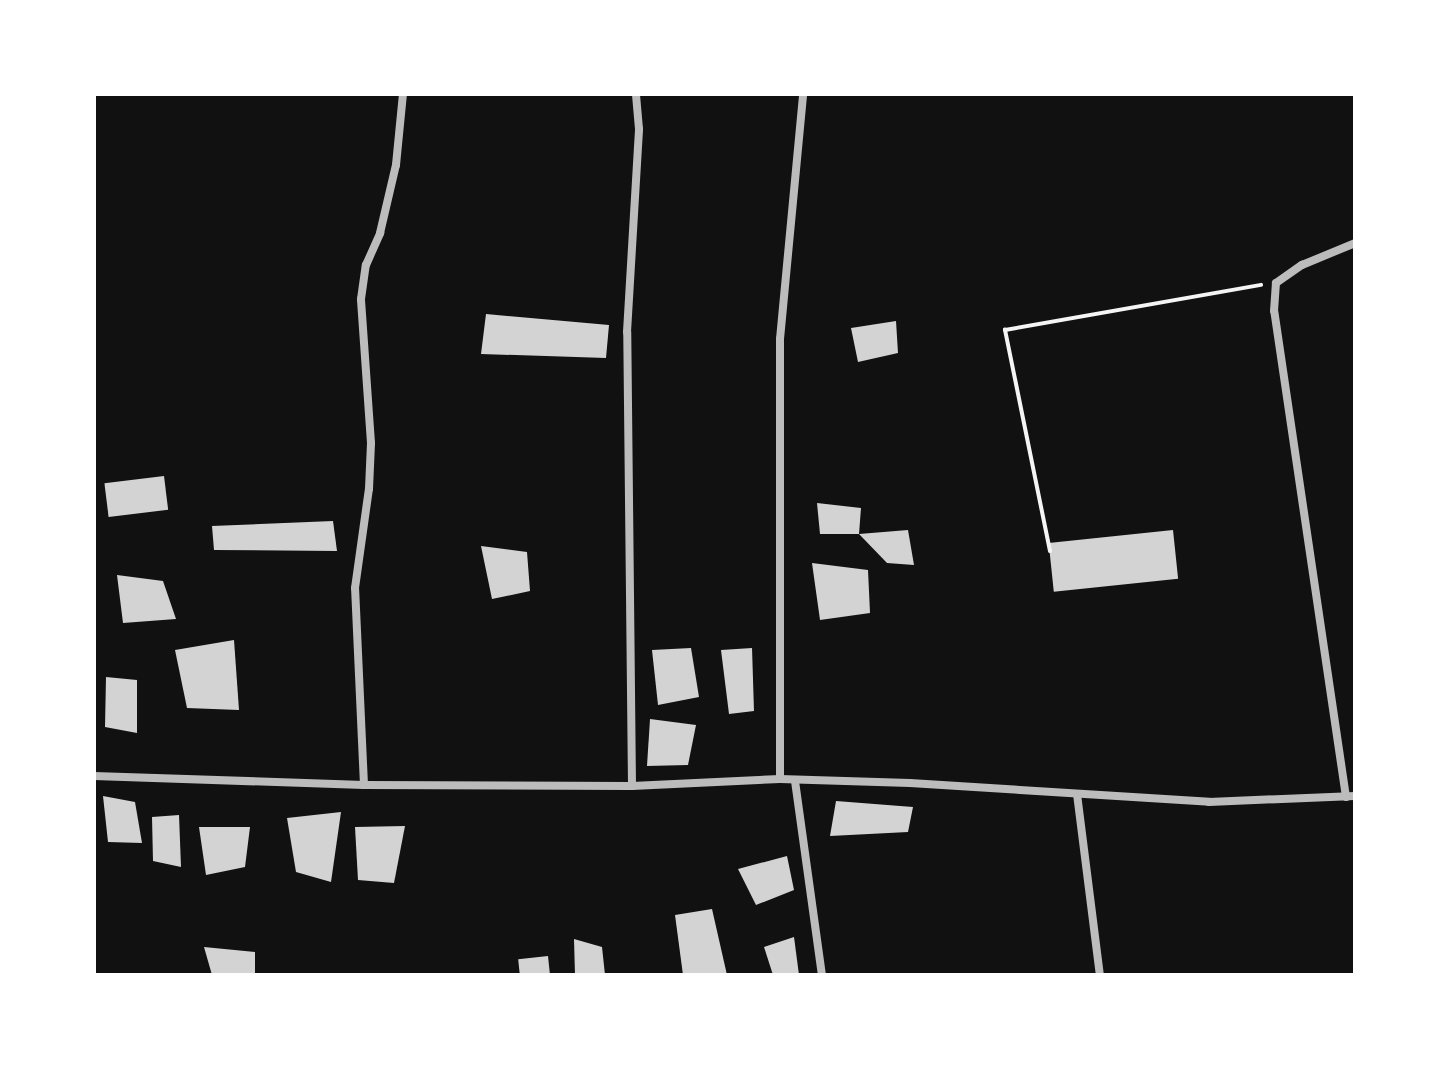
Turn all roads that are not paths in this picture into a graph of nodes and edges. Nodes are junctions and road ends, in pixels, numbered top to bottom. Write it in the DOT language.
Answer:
graph roads {
  1 [pos="403,94"];
  2 [pos="636,94"];
  3 [pos="803,94"];
  4 [pos="1355,243"];
  5 [pos="94,776"];
  6 [pos="780,779"];
  7 [pos="795,781"];
  8 [pos="364,785"];
  9 [pos="632,786"];
  10 [pos="1077,794"];
  11 [pos="1351,796"];
  12 [pos="822,975"];
  13 [pos="1100,975"];
  1 -- 8 [label="street"];
  2 -- 9 [label="street"];
  3 -- 6 [label="street"];
  4 -- 11 [label="street"];
  5 -- 8 [label="street"];
  6 -- 7 [label="street"];
  6 -- 9 [label="street"];
  7 -- 10 [label="street"];
  7 -- 12 [label="street"];
  8 -- 9 [label="street"];
  10 -- 11 [label="street"];
  10 -- 13 [label="street"];
}
